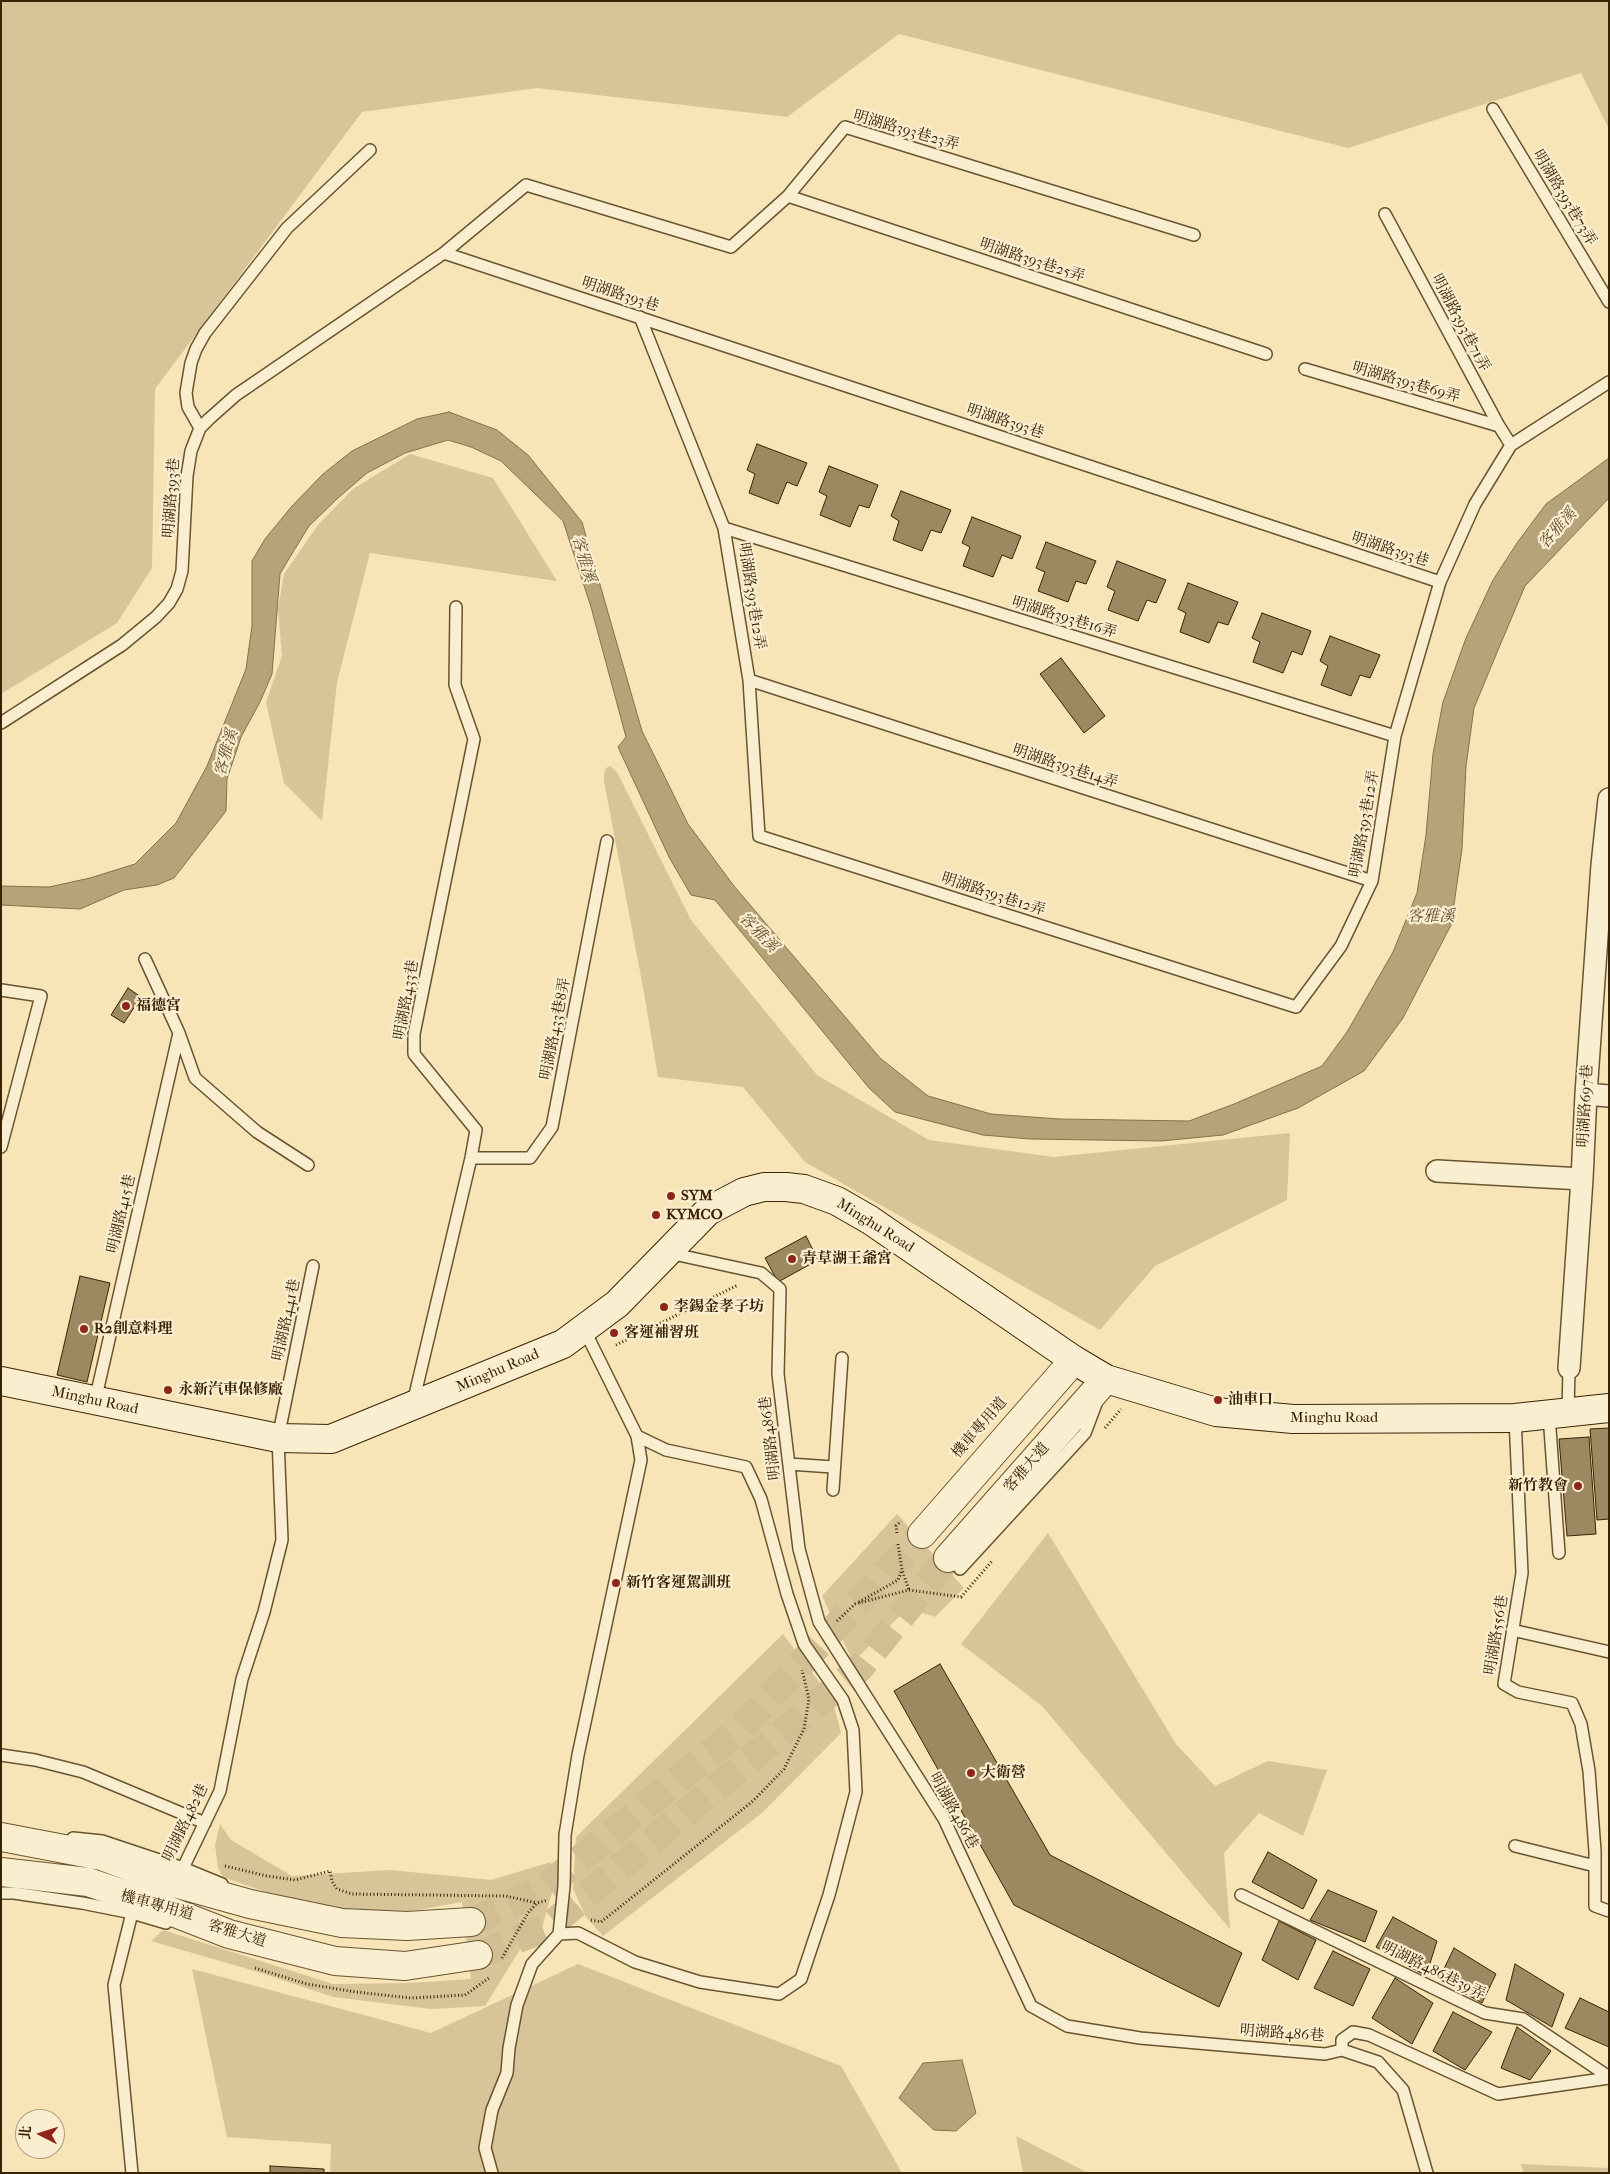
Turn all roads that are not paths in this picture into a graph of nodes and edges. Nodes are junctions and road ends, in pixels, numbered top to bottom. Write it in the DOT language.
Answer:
graph roads {
  1 [pos="1493,109"];
  2 [pos="370,150"];
  3 [pos="788,196"];
  4 [pos="1385,214"];
  5 [pos="1194,235"];
  6 [pos="444,253"];
  7 [pos="1609,302"];
  8 [pos="640,318"];
  9 [pos="1266,354"];
  10 [pos="1305,369"];
  11 [pos="1609,382"];
  12 [pos="1499,426"];
  13 [pos="200,428"];
  14 [pos="1511,445"];
  15 [pos="724,528"];
  16 [pos="1440,582"];
  17 [pos="456,607"];
  18 [pos="749,680"];
  19 [pos="1,723"];
  20 [pos="1395,736"];
  21 [pos="1609,799"];
  22 [pos="607,842"];
  23 [pos="1372,882"];
  24 [pos="145,960"];
  25 [pos="1,990"];
  26 [pos="179,1033"];
  27 [pos="1586,1094"];
  28 [pos="1609,1096"];
  29 [pos="1,1148"];
  30 [pos="471,1158"];
  31 [pos="308,1164"];
  32 [pos="1437,1171"];
  33 [pos="1582,1178"];
  34 [pos="667,1253"];
  35 [pos="313,1266"];
  36 [pos="584,1329"];
  37 [pos="842,1358"];
  38 [pos="1074,1360"];
  39 [pos="1569,1368"];
  40 [pos="1106,1379"];
  41 [pos="1,1381"];
  42 [pos="95,1401"];
  43 [pos="412,1407"];
  44 [pos="1609,1408"];
  45 [pos="1558,1414"];
  46 [pos="1515,1418"];
  47 [pos="637,1436"];
  48 [pos="278,1438"];
  49 [pos="789,1464"];
  50 [pos="833,1467"];
  51 [pos="833,1490"];
  52 [pos="919,1530"];
  53 [pos="1559,1553"];
  54 [pos="954,1563"];
  55 [pos="1512,1630"];
  56 [pos="1609,1652"];
  57 [pos="1,1755"];
  58 [pos="205,1823"];
  59 [pos="1,1829"];
  60 [pos="1,1837"];
  61 [pos="1515,1846"];
  62 [pos="1595,1866"];
  63 [pos="1,1872"];
  64 [pos="177,1875"];
  65 [pos="1,1893"];
  66 [pos="1240,1895"];
  67 [pos="139,1907"];
  68 [pos="1609,1911"];
  69 [pos="471,1916"];
  70 [pos="559,1934"];
  71 [pos="478,1960"];
  72 [pos="1342,2050"];
  73 [pos="1609,2077"];
  74 [pos="132,2173"];
  75 [pos="492,2173"];
  76 [pos="1427,2173"];
  1 -- 7 [label="lane, 明湖路393巷73弄"];
  2 -- 13 [label="lane"];
  3 -- 5 [label="lane, 明湖路393巷23弄"];
  3 -- 6 [label="lane, 明湖路393巷23弄"];
  3 -- 9 [label="lane, 明湖路393巷25弄"];
  4 -- 12 [label="lane, 明湖路393巷71弄"];
  6 -- 8 [label="lane, 明湖路393巷"];
  6 -- 13 [label="lane, 明湖路393巷"];
  8 -- 15 [label="lane, 明湖路393巷12弄"];
  8 -- 16 [label="lane, 明湖路393巷"];
  10 -- 12 [label="lane, 明湖路393巷69弄"];
  11 -- 14 [label="lane"];
  12 -- 14 [label="lane, 明湖路393巷71弄"];
  13 -- 19 [label="lane, 明湖路393巷"];
  14 -- 16 [label="lane"];
  15 -- 18 [label="lane, 明湖路393巷12弄"];
  15 -- 20 [label="lane, 明湖路393巷16弄"];
  16 -- 20 [label="lane, 明湖路393巷12弄"];
  17 -- 30 [label="lane, 明湖路433巷"];
  18 -- 23 [label="lane, 明湖路393巷14弄"];
  18 -- 23 [label="lane, 明湖路393巷12弄"];
  20 -- 23 [label="lane, 明湖路393巷12弄"];
  21 -- 27 [label="street, 明湖路697巷"];
  22 -- 30 [label="lane, 明湖路433巷8弄"];
  24 -- 26 [label="lane"];
  25 -- 29 [label="lane"];
  26 -- 31 [label="lane"];
  26 -- 42 [label="lane, 明湖路415巷"];
  27 -- 28 [label="street"];
  27 -- 33 [label="street, 明湖路697巷"];
  30 -- 43 [label="lane, 明湖路433巷"];
  32 -- 33 [label="street"];
  33 -- 39 [label="street, 明湖路697巷"];
  34 -- 36 [label="main road, Minghu Road"];
  34 -- 38 [label="main road, Minghu Road"];
  34 -- 49 [label="lane, 明湖路486巷"];
  35 -- 48 [label="lane, 明湖路441巷"];
  36 -- 43 [label="main road, Minghu Road"];
  36 -- 47 [label="lane"];
  37 -- 50 [label="lane"];
  38 -- 40 [label="main road, Minghu Road"];
  38 -- 52 [label="main road"];
  39 -- 45 [label="lane, 明湖路697巷"];
  40 -- 46 [label="main road, Minghu Road"];
  40 -- 54 [label="main road, 客雅大道"];
  41 -- 42 [label="main road, Minghu Road"];
  42 -- 48 [label="main road, Minghu Road"];
  43 -- 48 [label="main road, Minghu Road"];
  44 -- 45 [label="main road, Minghu Road"];
  45 -- 46 [label="main road, Minghu Road"];
  45 -- 53 [label="lane, 明湖路697巷"];
  46 -- 55 [label="lane, 明湖路556巷"];
  47 -- 70 [label="lane"];
  47 -- 70 [label="lane"];
  48 -- 58 [label="lane, 明湖路482巷"];
  49 -- 50 [label="lane"];
  49 -- 72 [label="lane, 明湖路486巷"];
  50 -- 51 [label="lane"];
  55 -- 56 [label="lane"];
  55 -- 62 [label="lane, 明湖路556巷"];
  57 -- 58 [label="lane"];
  58 -- 64 [label="lane, 明湖路482巷"];
  59 -- 64 [label="lane"];
  60 -- 64 [label="main road"];
  61 -- 62 [label="lane"];
  62 -- 68 [label="lane, 明湖路556巷"];
  63 -- 67 [label="main road, 客雅大道"];
  64 -- 67 [label="lane, 明湖路482巷"];
  64 -- 69 [label="main road"];
  65 -- 67 [label="lane, 機車專用道"];
  66 -- 73 [label="lane, 明湖路486巷39弄"];
  67 -- 71 [label="main road, 客雅大道"];
  67 -- 74 [label="lane"];
  70 -- 75 [label="lane"];
  72 -- 73 [label="lane, 明湖路486巷39弄"];
  72 -- 76 [label="lane, 明湖路486巷"];
}
